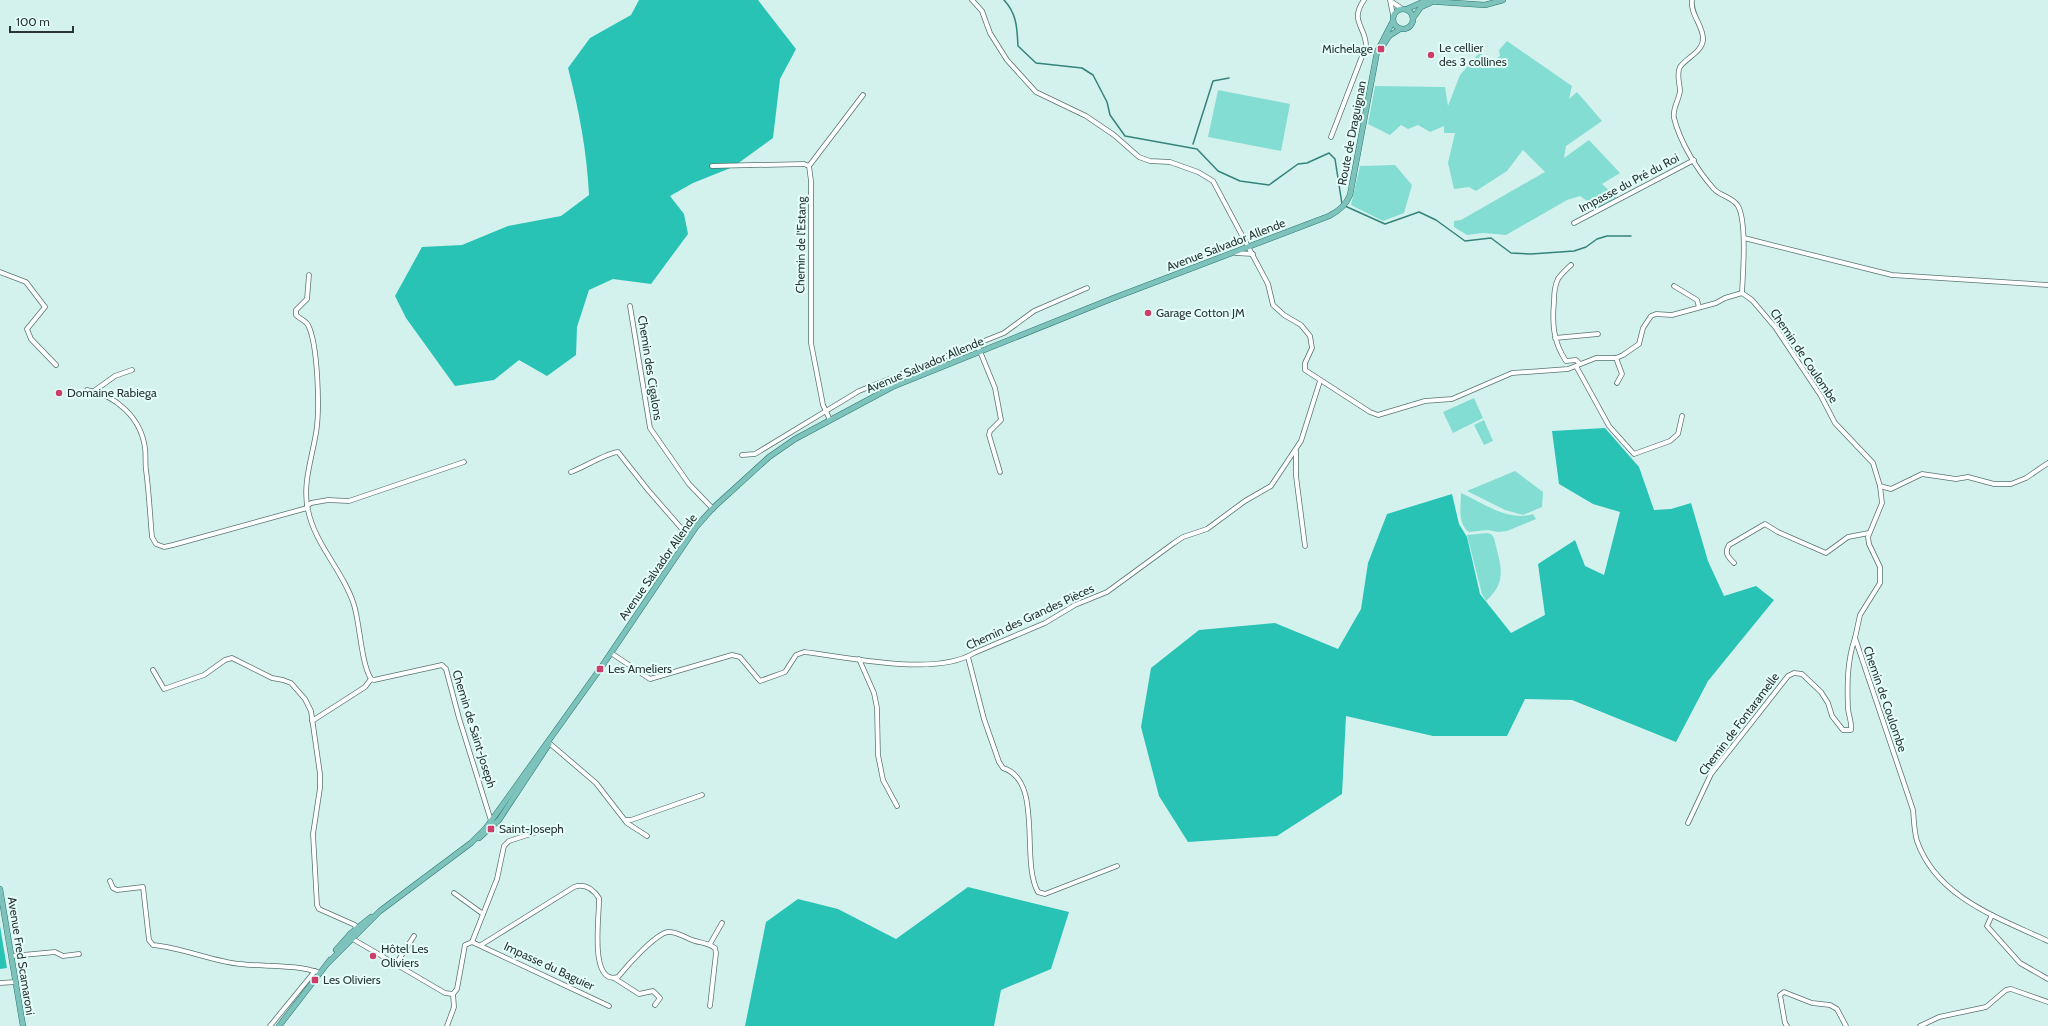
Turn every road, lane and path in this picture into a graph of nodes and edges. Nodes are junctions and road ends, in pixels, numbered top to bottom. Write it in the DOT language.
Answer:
graph roads {
  1 [pos="972,0"];
  2 [pos="1364,0"];
  3 [pos="1503,0"];
  4 [pos="1692,0"];
  5 [pos="1390,1"];
  6 [pos="1436,1"];
  7 [pos="1404,9"];
  8 [pos="1393,15"];
  9 [pos="1413,18"];
  10 [pos="1393,21"];
  11 [pos="1400,28"];
  12 [pos="1376,61"];
  13 [pos="863,95"];
  14 [pos="1331,137"];
  15 [pos="1694,160"];
  16 [pos="712,166"];
  17 [pos="809,166"];
  18 [pos="1345,205"];
  19 [pos="1574,223"];
  20 [pos="1744,238"];
  21 [pos="1249,247"];
  22 [pos="1233,253"];
  23 [pos="1253,254"];
  24 [pos="1571,265"];
  25 [pos="0,272"];
  26 [pos="309,275"];
  27 [pos="2048,285"];
  28 [pos="1674,286"];
  29 [pos="1087,288"];
  30 [pos="1742,293"];
  31 [pos="630,306"];
  32 [pos="1699,307"];
  33 [pos="1598,334"];
  34 [pos="1555,338"];
  35 [pos="978,344"];
  36 [pos="980,351"];
  37 [pos="1616,358"];
  38 [pos="56,365"];
  39 [pos="1578,365"];
  40 [pos="132,370"];
  41 [pos="1320,381"];
  42 [pos="1617,383"];
  43 [pos="87,390"];
  44 [pos="94,391"];
  45 [pos="826,411"];
  46 [pos="1682,416"];
  47 [pos="830,420"];
  48 [pos="1296,449"];
  49 [pos="742,455"];
  50 [pos="464,462"];
  51 [pos="2048,464"];
  52 [pos="571,472"];
  53 [pos="1000,472"];
  54 [pos="1880,486"];
  55 [pos="307,507"];
  56 [pos="713,508"];
  57 [pos="1869,533"];
  58 [pos="689,537"];
  59 [pos="1305,546"];
  60 [pos="1734,563"];
  61 [pos="1855,638"];
  62 [pos="611,653"];
  63 [pos="968,657"];
  64 [pos="859,659"];
  65 [pos="153,670"];
  66 [pos="371,679"];
  67 [pos="312,720"];
  68 [pos="549,742"];
  69 [pos="702,795"];
  70 [pos="897,806"];
  71 [pos="625,820"];
  72 [pos="491,821"];
  73 [pos="1688,823"];
  74 [pos="543,830"];
  75 [pos="483,835"];
  76 [pos="647,836"];
  77 [pos="471,842"];
  78 [pos="1117,866"];
  79 [pos="110,881"];
  80 [pos="0,889"];
  81 [pos="454,893"];
  82 [pos="380,911"];
  83 [pos="483,914"];
  84 [pos="1992,915"];
  85 [pos="722,923"];
  86 [pos="353,934"];
  87 [pos="414,936"];
  88 [pos="2048,941"];
  89 [pos="472,942"];
  90 [pos="362,943"];
  91 [pos="710,944"];
  92 [pos="481,945"];
  93 [pos="79,954"];
  94 [pos="12,956"];
  95 [pos="396,964"];
  96 [pos="318,972"];
  97 [pos="614,978"];
  98 [pos="2048,979"];
  99 [pos="16,982"];
  100 [pos="0,983"];
  101 [pos="453,994"];
  102 [pos="2048,1002"];
  103 [pos="655,1005"];
  104 [pos="609,1006"];
  105 [pos="710,1006"];
  106 [pos="23,1026"];
  107 [pos="270,1026"];
  108 [pos="279,1026"];
  109 [pos="447,1026"];
  110 [pos="1787,1026"];
  111 [pos="1846,1026"];
  112 [pos="1920,1026"];
  1 -- 21 [label="street"];
  2 -- 14 [label="street"];
  3 -- 6 [label="main road"];
  4 -- 15 [label="street"];
  5 -- 7 [label="street"];
  5 -- 8 [label="street"];
  6 -- 7 [label="main road"];
  6 -- 9 [label="main road"];
  7 -- 8 [label="main road"];
  7 -- 9 [label="main road"];
  8 -- 10 [label="main road"];
  9 -- 11 [label="main road"];
  10 -- 11 [label="main road"];
  10 -- 12 [label="main road, Route de Draguignan"];
  11 -- 12 [label="main road, Route de Draguignan"];
  12 -- 18 [label="main road, Route de Draguignan"];
  13 -- 17 [label="street"];
  15 -- 19 [label="street, Impasse du Pré du Roi"];
  15 -- 20 [label="street"];
  16 -- 17 [label="street"];
  17 -- 45 [label="street, Chemin de l'Estang"];
  18 -- 21 [label="main road, Avenue Salvador Allende"];
  20 -- 27 [label="street"];
  20 -- 30 [label="street"];
  21 -- 22 [label="main road, Avenue Salvador Allende"];
  21 -- 23 [label="street"];
  22 -- 23 [label="street"];
  22 -- 36 [label="main road, Avenue Salvador Allende"];
  23 -- 41 [label="street"];
  24 -- 34 [label="street"];
  25 -- 38 [label="street"];
  26 -- 55 [label="street"];
  28 -- 32 [label="street"];
  29 -- 35 [label="street"];
  30 -- 32 [label="street"];
  30 -- 54 [label="street, Chemin de Coulombe"];
  31 -- 56 [label="street, Chemin des Cigalons"];
  32 -- 37 [label="street"];
  33 -- 34 [label="street"];
  34 -- 39 [label="street"];
  35 -- 36 [label="street"];
  35 -- 45 [label="street"];
  36 -- 47 [label="main road, Avenue Salvador Allende"];
  36 -- 53 [label="street"];
  37 -- 39 [label="street"];
  37 -- 42 [label="street"];
  39 -- 41 [label="street"];
  39 -- 46 [label="street"];
  40 -- 44 [label="street"];
  41 -- 48 [label="street, Chemin des Grandes Pièces"];
  43 -- 44 [label="street"];
  44 -- 55 [label="street"];
  45 -- 47 [label="street, Chemin de l'Estang"];
  45 -- 49 [label="street"];
  47 -- 56 [label="main road, Avenue Salvador Allende"];
  48 -- 59 [label="street"];
  48 -- 63 [label="street, Chemin des Grandes Pièces"];
  50 -- 55 [label="street"];
  51 -- 54 [label="street"];
  52 -- 58 [label="street"];
  54 -- 57 [label="street, Chemin de Coulombe"];
  55 -- 66 [label="street"];
  56 -- 58 [label="main road, Avenue Salvador Allende"];
  57 -- 60 [label="street"];
  57 -- 61 [label="street, Chemin de Coulombe"];
  58 -- 62 [label="main road, Avenue Salvador Allende"];
  61 -- 73 [label="street, Chemin de Fontaramelle"];
  61 -- 84 [label="street, Chemin de Coulombe"];
  62 -- 64 [label="street, Chemin des Grandes Pièces"];
  62 -- 68 [label="main road, Avenue Salvador Allende"];
  63 -- 64 [label="street, Chemin des Grandes Pièces"];
  63 -- 78 [label="street"];
  64 -- 70 [label="street"];
  65 -- 67 [label="street"];
  66 -- 67 [label="street"];
  66 -- 72 [label="street, Chemin de Saint-Joseph"];
  67 -- 86 [label="street"];
  68 -- 71 [label="street"];
  68 -- 72 [label="main road, Avenue Salvador Allende"];
  68 -- 75 [label="main road, Avenue Salvador Allende"];
  69 -- 71 [label="street"];
  71 -- 76 [label="street"];
  72 -- 75 [label="street"];
  72 -- 77 [label="main road, Avenue Salvador Allende"];
  74 -- 83 [label="street"];
  75 -- 77 [label="main road, Avenue Salvador Allende"];
  77 -- 82 [label="main road, Avenue Salvador Allende"];
  79 -- 96 [label="street"];
  80 -- 94 [label="main road, Avenue Fred Scamaroni"];
  81 -- 83 [label="street"];
  82 -- 86 [label="main road, Avenue Salvador Allende"];
  82 -- 86 [label="main road, Avenue Salvador Allende"];
  83 -- 89 [label="street"];
  84 -- 88 [label="street, Chemin de Coulombe"];
  84 -- 98 [label="street"];
  85 -- 91 [label="street"];
  86 -- 90 [label="street"];
  86 -- 90 [label="street"];
  86 -- 96 [label="main road, Avenue Salvador Allende"];
  87 -- 95 [label="street"];
  89 -- 92 [label="street, Impasse du Baguier"];
  89 -- 101 [label="street"];
  90 -- 95 [label="street"];
  91 -- 97 [label="street"];
  91 -- 105 [label="street"];
  92 -- 97 [label="street"];
  92 -- 104 [label="street, Impasse du Baguier"];
  93 -- 94 [label="street"];
  94 -- 99 [label="main road, Avenue Fred Scamaroni"];
  95 -- 101 [label="street"];
  96 -- 107 [label="street"];
  96 -- 108 [label="main road, Avenue Salvador Allende"];
  97 -- 103 [label="street"];
  99 -- 100 [label="street"];
  99 -- 106 [label="main road, Avenue Fred Scamaroni"];
  101 -- 109 [label="street"];
  102 -- 112 [label="street"];
  110 -- 111 [label="street"];
}
